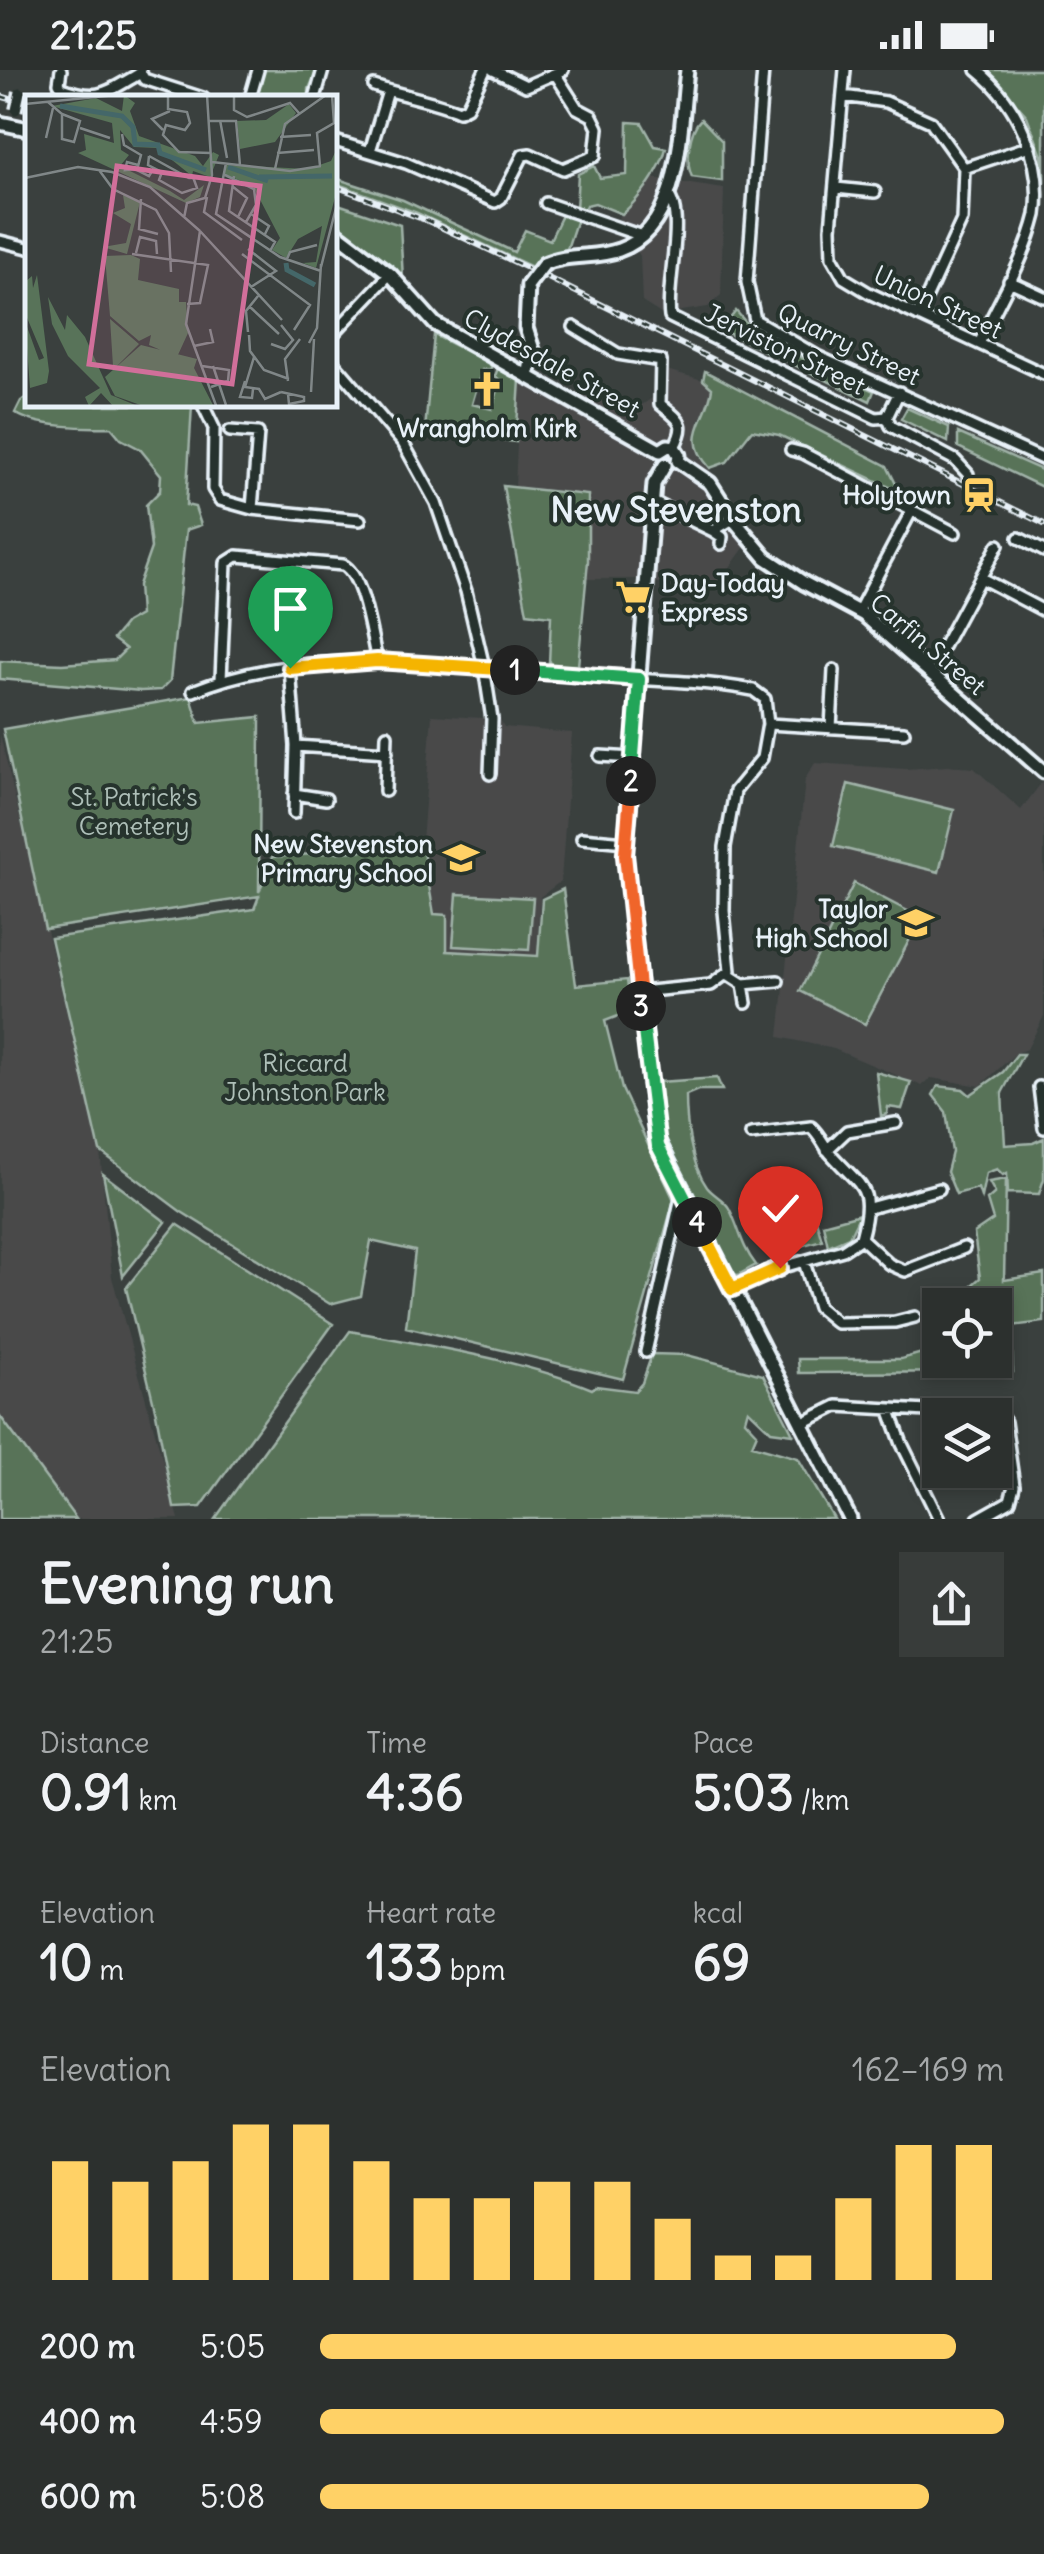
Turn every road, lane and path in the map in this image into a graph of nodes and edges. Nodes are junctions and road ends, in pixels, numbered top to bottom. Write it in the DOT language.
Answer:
graph roads {
  1 [pos="61,70"];
  2 [pos="258,70"];
  3 [pos="324,70"];
  4 [pos="486,70"];
  5 [pos="493,70"];
  6 [pos="687,70"];
  7 [pos="763,70"];
  8 [pos="845,70"];
  9 [pos="978,70"];
  10 [pos="140,72"];
  11 [pos="560,72"];
  12 [pos="374,86"];
  13 [pos="388,91"];
  14 [pos="20,92"];
  15 [pos="86,95"];
  16 [pos="101,95"];
  17 [pos="194,95"];
  18 [pos="251,95"];
  19 [pos="316,95"];
  20 [pos="843,96"];
  21 [pos="7,124"];
  22 [pos="338,142"];
  23 [pos="1030,146"];
  24 [pos="370,151"];
  25 [pos="964,168"];
  26 [pos="836,188"];
  27 [pos="875,192"];
  28 [pos="668,195"];
  29 [pos="546,203"];
  30 [pos="1041,210"];
  31 [pos="338,234"];
  32 [pos="642,236"];
  33 [pos="0,242"];
  34 [pos="25,247"];
  35 [pos="390,274"];
  36 [pos="1009,281"];
  37 [pos="1044,297"];
  38 [pos="918,316"];
  39 [pos="574,327"];
  40 [pos="338,329"];
  41 [pos="643,344"];
  42 [pos="979,344"];
  43 [pos="642,358"];
  44 [pos="338,367"];
  45 [pos="1044,374"];
  46 [pos="528,377"];
  47 [pos="899,392"];
  48 [pos="204,408"];
  49 [pos="887,417"];
  50 [pos="230,431"];
  51 [pos="667,450"];
  52 [pos="791,450"];
  53 [pos="1044,460"];
  54 [pos="671,463"];
  55 [pos="968,474"];
  56 [pos="653,502"];
  57 [pos="252,509"];
  58 [pos="912,510"];
  59 [pos="733,519"];
  60 [pos="360,520"];
  61 [pos="713,531"];
  62 [pos="1019,538"];
  63 [pos="940,541"];
  64 [pos="721,544"];
  65 [pos="998,545"];
  66 [pos="1044,551"];
  67 [pos="981,578"];
  68 [pos="1044,611"];
  69 [pos="858,612"];
  70 [pos="939,654"];
  71 [pos="377,661"];
  72 [pos="484,667"];
  73 [pos="290,668"];
  74 [pos="834,670"];
  75 [pos="221,679"];
  76 [pos="639,679"];
  77 [pos="193,691"];
  78 [pos="768,724"];
  79 [pos="830,728"];
  80 [pos="904,732"];
  81 [pos="388,735"];
  82 [pos="296,746"];
  83 [pos="387,752"];
  84 [pos="600,756"];
  85 [pos="633,758"];
  86 [pos="1044,772"];
  87 [pos="490,774"];
  88 [pos="385,791"];
  89 [pos="294,794"];
  90 [pos="326,799"];
  91 [pos="294,814"];
  92 [pos="582,838"];
  93 [pos="626,842"];
  94 [pos="728,974"];
  95 [pos="778,981"];
  96 [pos="743,984"];
  97 [pos="639,992"];
  98 [pos="746,1003"];
  99 [pos="1040,1087"];
  100 [pos="1042,1106"];
  101 [pos="896,1123"];
  102 [pos="1044,1128"];
  103 [pos="751,1134"];
  104 [pos="827,1150"];
  105 [pos="939,1189"];
  106 [pos="682,1193"];
  107 [pos="869,1208"];
  108 [pos="861,1238"];
  109 [pos="964,1248"];
  110 [pos="804,1262"];
  111 [pos="732,1289"];
  112 [pos="915,1317"];
  113 [pos="646,1352"];
  114 [pos="890,1411"];
  115 [pos="801,1424"];
  116 [pos="850,1519"];
  117 [pos="939,1519"];
  118 [pos="978,1519"];
  1 -- 15 [label="street"];
  2 -- 18 [label="street"];
  3 -- 19 [label="street"];
  4 -- 13 [label="street"];
  5 -- 11 [label="street"];
  6 -- 28 [label="main road"];
  7 -- 47 [label="street, Quarry Street"];
  8 -- 20 [label="street, Union Street"];
  9 -- 23 [label="street"];
  10 -- 16 [label="street"];
  10 -- 17 [label="street"];
  11 -- 24 [label="street"];
  12 -- 13 [label="street"];
  13 -- 24 [label="street"];
  14 -- 21 [label="street, bridge"];
  20 -- 25 [label="street"];
  20 -- 26 [label="street, Union Street"];
  22 -- 24 [label="street"];
  23 -- 25 [label="street"];
  23 -- 30 [label="street"];
  25 -- 38 [label="street"];
  26 -- 27 [label="street"];
  26 -- 38 [label="street, Union Street"];
  28 -- 32 [label="main road"];
  28 -- 49 [label="street, Jerviston Street"];
  29 -- 32 [label="street"];
  30 -- 36 [label="street"];
  31 -- 35 [label="main road, Clydesdale Street"];
  32 -- 46 [label="main road, bridge"];
  33 -- 34 [label="street"];
  35 -- 40 [label="street"];
  35 -- 46 [label="main road, Clydesdale Street"];
  36 -- 37 [label="street"];
  36 -- 42 [label="street"];
  38 -- 42 [label="street, Union Street"];
  39 -- 43 [label="street"];
  41 -- 43 [label="street"];
  42 -- 45 [label="street, Union Street"];
  43 -- 51 [label="street"];
  44 -- 72 [label="street"];
  46 -- 51 [label="main road, Clydesdale Street"];
  47 -- 49 [label="street, Jerviston Street"];
  47 -- 53 [label="street, Quarry Street"];
  48 -- 57 [label="street"];
  49 -- 55 [label="street, Jerviston Street"];
  50 -- 57 [label="street"];
  51 -- 54 [label="main road"];
  52 -- 58 [label="street"];
  54 -- 56 [label="main road"];
  54 -- 59 [label="main road, Carfin Street"];
  56 -- 61 [label="street"];
  56 -- 76 [label="main road"];
  57 -- 60 [label="street"];
  58 -- 63 [label="street"];
  58 -- 69 [label="street"];
  59 -- 61 [label="street"];
  59 -- 69 [label="main road, Carfin Street"];
  61 -- 64 [label="street"];
  62 -- 66 [label="street"];
  65 -- 67 [label="street"];
  67 -- 68 [label="street"];
  67 -- 70 [label="street"];
  69 -- 86 [label="main road, Carfin Street"];
  71 -- 72 [label="street"];
  71 -- 73 [label="street"];
  71 -- 75 [label="street"];
  72 -- 76 [label="street"];
  72 -- 87 [label="street"];
  73 -- 75 [label="street"];
  73 -- 82 [label="street"];
  74 -- 79 [label="street"];
  75 -- 77 [label="street"];
  76 -- 78 [label="street"];
  76 -- 85 [label="main road"];
  78 -- 79 [label="street"];
  78 -- 94 [label="street"];
  79 -- 80 [label="street"];
  81 -- 83 [label="street"];
  82 -- 83 [label="street"];
  82 -- 89 [label="street"];
  83 -- 88 [label="street"];
  84 -- 85 [label="street"];
  85 -- 93 [label="main road"];
  89 -- 90 [label="street"];
  89 -- 91 [label="street"];
  92 -- 93 [label="street"];
  93 -- 97 [label="main road"];
  94 -- 96 [label="street"];
  94 -- 97 [label="street"];
  95 -- 96 [label="street"];
  96 -- 98 [label="street"];
  97 -- 106 [label="main road"];
  99 -- 100 [label="street"];
  100 -- 102 [label="street"];
  101 -- 104 [label="street"];
  103 -- 104 [label="street"];
  104 -- 107 [label="street"];
  105 -- 107 [label="street"];
  106 -- 111 [label="main road"];
  106 -- 113 [label="street"];
  107 -- 108 [label="street"];
  108 -- 109 [label="street"];
  108 -- 110 [label="street"];
  110 -- 111 [label="street"];
  110 -- 112 [label="street"];
  111 -- 115 [label="main road"];
  114 -- 115 [label="street"];
  114 -- 117 [label="street"];
  114 -- 118 [label="street"];
  115 -- 116 [label="main road"];
}
